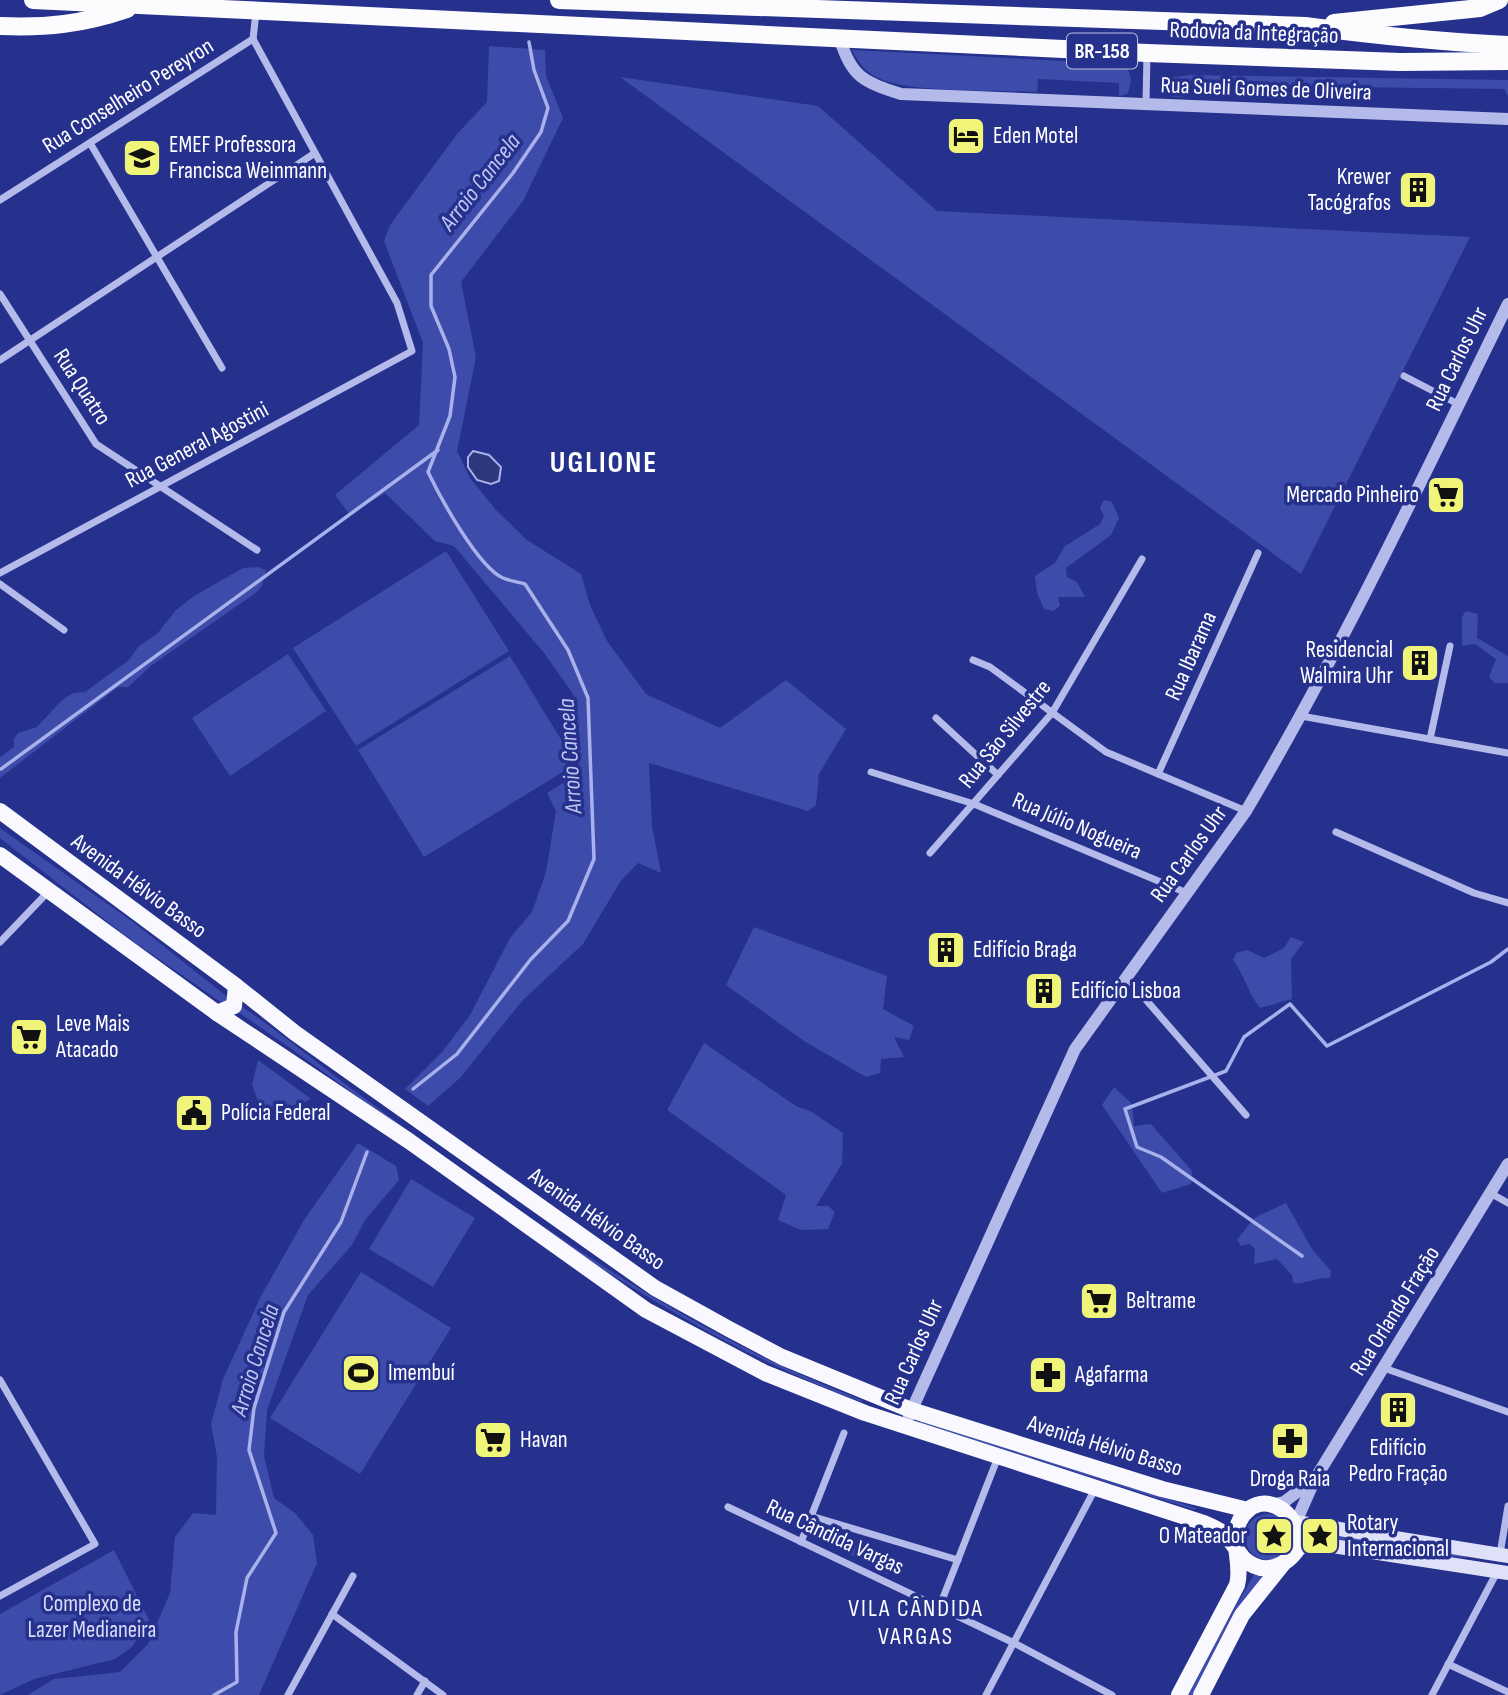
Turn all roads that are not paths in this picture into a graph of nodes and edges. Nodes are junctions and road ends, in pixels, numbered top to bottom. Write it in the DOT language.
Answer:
graph roads {
  1 [pos="33,0"];
  2 [pos="559,0"];
  3 [pos="1499,0"];
  4 [pos="665,3"];
  5 [pos="137,6"];
  6 [pos="256,11"];
  7 [pos="1148,22"];
  8 [pos="0,26"];
  9 [pos="1305,26"];
  10 [pos="664,30"];
  11 [pos="253,39"];
  12 [pos="840,39"];
  13 [pos="1508,45"];
  14 [pos="1147,54"];
  15 [pos="1508,61"];
  16 [pos="1146,105"];
  17 [pos="1508,119"];
  18 [pos="90,143"];
  19 [pos="315,153"];
  20 [pos="0,200"];
  21 [pos="157,257"];
  22 [pos="0,294"];
  23 [pos="1508,304"];
  24 [pos="30,341"];
  25 [pos="0,359"];
  26 [pos="222,368"];
  27 [pos="1404,376"];
  28 [pos="1458,404"];
  29 [pos="160,487"];
  30 [pos="257,550"];
  31 [pos="1258,553"];
  32 [pos="1142,559"];
  33 [pos="0,573"];
  34 [pos="0,584"];
  35 [pos="64,630"];
  36 [pos="1450,646"];
  37 [pos="974,660"];
  38 [pos="1052,713"];
  39 [pos="1301,716"];
  40 [pos="936,718"];
  41 [pos="1430,739"];
  42 [pos="1508,753"];
  43 [pos="871,772"];
  44 [pos="1158,774"];
  45 [pos="998,775"];
  46 [pos="974,804"];
  47 [pos="0,811"];
  48 [pos="1245,811"];
  49 [pos="1336,832"];
  50 [pos="930,853"];
  51 [pos="0,855"];
  52 [pos="49,890"];
  53 [pos="1187,893"];
  54 [pos="1508,903"];
  55 [pos="0,942"];
  56 [pos="1126,978"];
  57 [pos="236,986"];
  58 [pos="217,1013"];
  59 [pos="1247,1115"];
  60 [pos="1508,1164"];
  61 [pos="1492,1194"];
  62 [pos="1508,1203"];
  63 [pos="1384,1368"];
  64 [pos="0,1380"];
  65 [pos="911,1410"];
  66 [pos="1508,1412"];
  67 [pos="904,1427"];
  68 [pos="844,1433"];
  69 [pos="998,1457"];
  70 [pos="1315,1479"];
  71 [pos="1096,1489"];
  72 [pos="1271,1505"];
  73 [pos="1508,1506"];
  74 [pos="728,1507"];
  75 [pos="1248,1510"];
  76 [pos="811,1516"];
  77 [pos="1296,1522"];
  78 [pos="801,1542"];
  79 [pos="1299,1547"];
  80 [pos="1237,1549"];
  81 [pos="1504,1555"];
  82 [pos="958,1560"];
  83 [pos="1282,1565"];
  84 [pos="1502,1572"];
  85 [pos="353,1576"];
  86 [pos="0,1596"];
  87 [pos="939,1608"];
  88 [pos="332,1615"];
  89 [pos="1014,1643"];
  90 [pos="1448,1664"];
  91 [pos="425,1681"];
  92 [pos="1508,1692"];
  93 [pos="288,1695"];
  94 [pos="417,1695"];
  95 [pos="443,1695"];
  96 [pos="986,1695"];
  97 [pos="1112,1695"];
  98 [pos="1179,1695"];
  99 [pos="1201,1695"];
  100 [pos="1432,1695"];
  1 -- 5 [label="highway, Rodovia da Integração / BR-158"];
  2 -- 4 [label="highway, Rodovia da Integração / BR-158"];
  3 -- 9 [label="highway"];
  4 -- 7 [label="highway, Rodovia da Integração / BR-158"];
  4 -- 10 [label="highway"];
  5 -- 6 [label="highway, Rodovia da Integração / BR-158"];
  5 -- 8 [label="highway, BR-158"];
  6 -- 10 [label="highway, Rodovia da Integração / BR-158"];
  6 -- 11 [label="street"];
  7 -- 9 [label="highway, Rodovia da Integração / BR-158"];
  7 -- 14 [label="highway"];
  9 -- 13 [label="highway, Rodovia da Integração / BR-158"];
  10 -- 12 [label="highway, Rodovia da Integração / BR-158"];
  11 -- 18 [label="street, Rua Conselheiro Pereyron"];
  11 -- 19 [label="street"];
  12 -- 14 [label="highway, Rodovia da Integração / BR-158"];
  12 -- 16 [label="street, Rua Sueli Gomes de Oliveira"];
  14 -- 15 [label="highway, Rodovia da Integração / BR-158"];
  14 -- 16 [label="street"];
  16 -- 17 [label="street, Rua Sueli Gomes de Oliveira"];
  18 -- 20 [label="street, Rua Conselheiro Pereyron"];
  18 -- 21 [label="street"];
  19 -- 21 [label="street"];
  19 -- 29 [label="street, Rua General Agostini"];
  21 -- 24 [label="street"];
  21 -- 26 [label="street"];
  22 -- 24 [label="street, Rua Quatro"];
  23 -- 28 [label="street, Rua Carlos Uhr"];
  24 -- 25 [label="street"];
  24 -- 29 [label="street, Rua Quatro"];
  27 -- 28 [label="street"];
  28 -- 39 [label="street, Rua Carlos Uhr"];
  29 -- 30 [label="street, Rua Quatro"];
  29 -- 33 [label="street, Rua General Agostini"];
  31 -- 44 [label="street, Rua Ibarama"];
  32 -- 38 [label="street, Rua São Silvestre"];
  34 -- 35 [label="street"];
  36 -- 41 [label="street"];
  37 -- 38 [label="street"];
  38 -- 44 [label="street"];
  38 -- 45 [label="street, Rua São Silvestre"];
  39 -- 41 [label="street"];
  39 -- 48 [label="street, Rua Carlos Uhr"];
  40 -- 45 [label="street"];
  41 -- 42 [label="street"];
  43 -- 46 [label="street, Rua Júlio Nogueira"];
  44 -- 48 [label="street"];
  45 -- 46 [label="street, Rua São Silvestre"];
  46 -- 50 [label="street, Rua São Silvestre"];
  46 -- 53 [label="street, Rua Júlio Nogueira"];
  47 -- 57 [label="main road, Avenida Hélvio Basso"];
  48 -- 53 [label="street, Rua Carlos Uhr"];
  49 -- 54 [label="street"];
  51 -- 52 [label="main road, Avenida Hélvio Basso"];
  52 -- 55 [label="street"];
  52 -- 58 [label="main road, Avenida Hélvio Basso"];
  53 -- 56 [label="street, Rua Carlos Uhr"];
  56 -- 59 [label="street"];
  56 -- 65 [label="street, Rua Carlos Uhr"];
  57 -- 58 [label="main road"];
  57 -- 65 [label="main road, Avenida Hélvio Basso"];
  58 -- 67 [label="main road, Avenida Hélvio Basso"];
  60 -- 61 [label="street, Rua Orlando Fração"];
  61 -- 62 [label="street"];
  61 -- 63 [label="street, Rua Orlando Fração"];
  63 -- 66 [label="street"];
  63 -- 70 [label="street, Rua Orlando Fração"];
  64 -- 86 [label="street"];
  65 -- 67 [label="street, Rua Carlos Uhr"];
  65 -- 75 [label="main road, Avenida Hélvio Basso"];
  67 -- 69 [label="main road, Avenida Hélvio Basso"];
  68 -- 76 [label="street"];
  69 -- 71 [label="main road, Avenida Hélvio Basso"];
  69 -- 82 [label="street"];
  70 -- 72 [label="street, Rua Orlando Fração"];
  70 -- 77 [label="street, Rua Orlando Fração"];
  71 -- 80 [label="main road, Avenida Hélvio Basso"];
  71 -- 89 [label="street"];
  72 -- 75 [label="main road"];
  72 -- 77 [label="main road"];
  73 -- 81 [label="street"];
  74 -- 78 [label="street, Rua Cândida Vargas"];
  75 -- 80 [label="main road"];
  76 -- 78 [label="street"];
  76 -- 82 [label="street"];
  77 -- 79 [label="main road"];
  77 -- 81 [label="main road"];
  78 -- 87 [label="street, Rua Cândida Vargas"];
  79 -- 83 [label="main road"];
  79 -- 84 [label="main road"];
  80 -- 83 [label="main road"];
  80 -- 98 [label="main road"];
  81 -- 84 [label="main road"];
  82 -- 87 [label="street"];
  83 -- 99 [label="main road"];
  84 -- 90 [label="street"];
  85 -- 88 [label="street"];
  87 -- 89 [label="street, Rua Cândida Vargas"];
  88 -- 91 [label="street"];
  88 -- 93 [label="street"];
  89 -- 96 [label="street"];
  89 -- 97 [label="street, Rua Cândida Vargas"];
  90 -- 92 [label="street"];
  90 -- 100 [label="street"];
  91 -- 94 [label="street"];
  91 -- 95 [label="street"];
}
